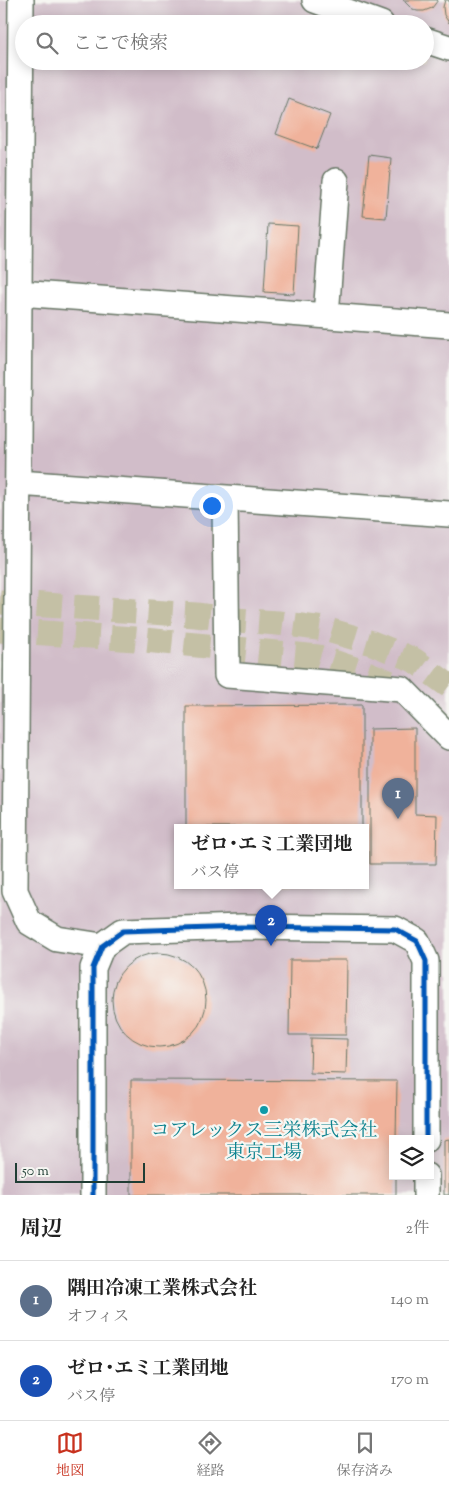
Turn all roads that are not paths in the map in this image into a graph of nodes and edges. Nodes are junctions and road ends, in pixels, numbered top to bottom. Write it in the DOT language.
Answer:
graph roads {
  1 [pos="21,0"];
  2 [pos="315,0"];
  3 [pos="346,5"];
  4 [pos="21,15"];
  5 [pos="364,15"];
  6 [pos="434,43"];
  7 [pos="449,48"];
  8 [pos="21,70"];
  9 [pos="336,180"];
  10 [pos="19,293"];
  11 [pos="326,316"];
  12 [pos="449,325"];
  13 [pos="18,483"];
  14 [pos="225,498"];
  15 [pos="449,514"];
  16 [pos="449,737"];
  17 [pos="102,946"];
  18 [pos="426,1135"];
  19 [pos="426,1180"];
  20 [pos="93,1195"];
  21 [pos="426,1195"];
  1 -- 4 [label="street"];
  2 -- 3 [label="street"];
  3 -- 5 [label="street"];
  6 -- 7 [label="street"];
  8 -- 10 [label="street"];
  9 -- 11 [label="street"];
  10 -- 11 [label="street"];
  10 -- 13 [label="street"];
  11 -- 12 [label="street"];
  13 -- 14 [label="street"];
  13 -- 17 [label="street"];
  14 -- 15 [label="street"];
  14 -- 16 [label="street"];
  17 -- 18 [label="street"];
  17 -- 20 [label="street"];
  19 -- 21 [label="street"];
}
